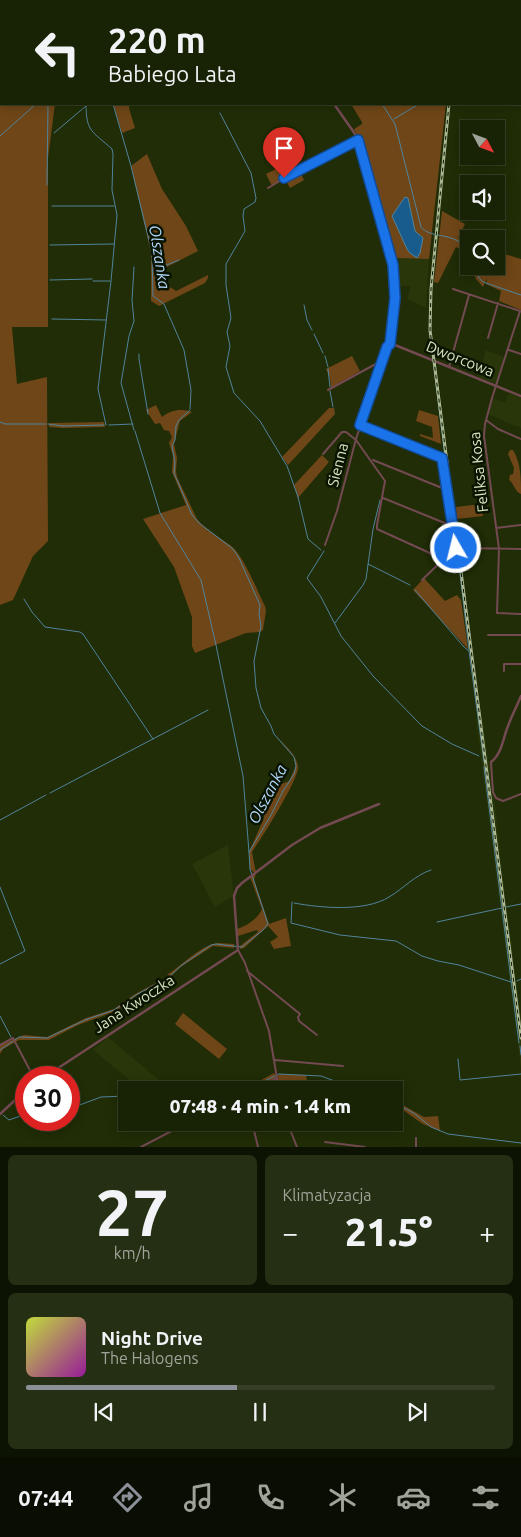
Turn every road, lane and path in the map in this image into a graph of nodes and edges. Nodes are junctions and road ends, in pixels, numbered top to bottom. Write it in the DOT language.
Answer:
graph roads {
  1 [pos="335,105"];
  2 [pos="358,140"];
  3 [pos="268,188"];
  4 [pos="453,289"];
  5 [pos="469,294"];
  6 [pos="498,303"];
  7 [pos="488,338"];
  8 [pos="390,344"];
  9 [pos="509,350"];
  10 [pos="521,354"];
  11 [pos="383,360"];
  12 [pos="448,367"];
  13 [pos="497,386"];
  14 [pos="328,390"];
  15 [pos="521,396"];
  16 [pos="486,420"];
  17 [pos="360,425"];
  18 [pos="521,439"];
  19 [pos="356,440"];
  20 [pos="322,454"];
  21 [pos="371,460"];
  22 [pos="447,490"];
  23 [pos="382,498"];
  24 [pos="521,525"];
  25 [pos="452,526"];
  26 [pos="496,528"];
  27 [pos="325,545"];
  28 [pos="456,548"];
  29 [pos="499,549"];
  30 [pos="521,549"];
  31 [pos="443,559"];
  32 [pos="422,580"];
  33 [pos="521,614"];
  34 [pos="488,635"];
  35 [pos="521,635"];
  36 [pos="521,664"];
  37 [pos="504,671"];
  38 [pos="521,696"];
  39 [pos="491,762"];
  40 [pos="521,794"];
  41 [pos="379,804"];
  42 [pos="238,948"];
  43 [pos="247,971"];
  44 [pos="317,1035"];
  45 [pos="0,1045"];
  46 [pos="275,1060"];
  47 [pos="28,1066"];
  48 [pos="61,1066"];
  49 [pos="344,1066"];
  50 [pos="277,1078"];
  51 [pos="271,1081"];
  52 [pos="278,1081"];
  53 [pos="15,1100"];
  54 [pos="0,1114"];
  55 [pos="172,1131"];
  56 [pos="254,1131"];
  57 [pos="290,1131"];
  58 [pos="416,1138"];
  59 [pos="325,1142"];
  60 [pos="141,1147"];
  61 [pos="258,1147"];
  62 [pos="296,1147"];
  63 [pos="365,1147"];
  64 [pos="416,1147"];
  1 -- 2 [label="street, Sienna"];
  2 -- 3 [label="street"];
  2 -- 8 [label="street, Sienna"];
  4 -- 5 [label="street"];
  5 -- 6 [label="street"];
  5 -- 12 [label="street"];
  6 -- 7 [label="street"];
  6 -- 9 [label="street, Feliksa Kosa"];
  8 -- 11 [label="street, Sienna"];
  8 -- 12 [label="street, Dworcowa"];
  9 -- 10 [label="street"];
  9 -- 13 [label="street, Feliksa Kosa"];
  11 -- 14 [label="street"];
  11 -- 17 [label="street, Sienna"];
  12 -- 13 [label="street, Dworcowa"];
  13 -- 15 [label="street, Dworcowa"];
  13 -- 16 [label="street, Feliksa Kosa"];
  16 -- 18 [label="street"];
  16 -- 26 [label="street, Feliksa Kosa"];
  17 -- 19 [label="street, Sienna"];
  17 -- 22 [label="street"];
  19 -- 20 [label="street"];
  19 -- 21 [label="street"];
  19 -- 27 [label="street, Sienna"];
  21 -- 22 [label="street"];
  21 -- 23 [label="street"];
  22 -- 25 [label="street"];
  23 -- 25 [label="street"];
  23 -- 31 [label="street"];
  24 -- 26 [label="street, Feliksa Kosa"];
  25 -- 28 [label="street"];
  26 -- 29 [label="street, Feliksa Kosa"];
  28 -- 29 [label="street"];
  28 -- 31 [label="street"];
  29 -- 30 [label="street"];
  29 -- 33 [label="street, Feliksa Kosa"];
  31 -- 32 [label="street"];
  34 -- 35 [label="street"];
  36 -- 37 [label="street"];
  38 -- 39 [label="street"];
  39 -- 40 [label="street"];
  41 -- 42 [label="street"];
  42 -- 43 [label="street"];
  42 -- 48 [label="street, Jana Kwoczka"];
  43 -- 44 [label="street"];
  43 -- 46 [label="street"];
  45 -- 47 [label="street"];
  46 -- 49 [label="street"];
  46 -- 50 [label="street"];
  50 -- 51 [label="street"];
  50 -- 52 [label="street"];
  53 -- 54 [label="street"];
  55 -- 60 [label="street"];
  56 -- 61 [label="street"];
  57 -- 62 [label="street"];
  58 -- 64 [label="street"];
  59 -- 63 [label="street"];
}
